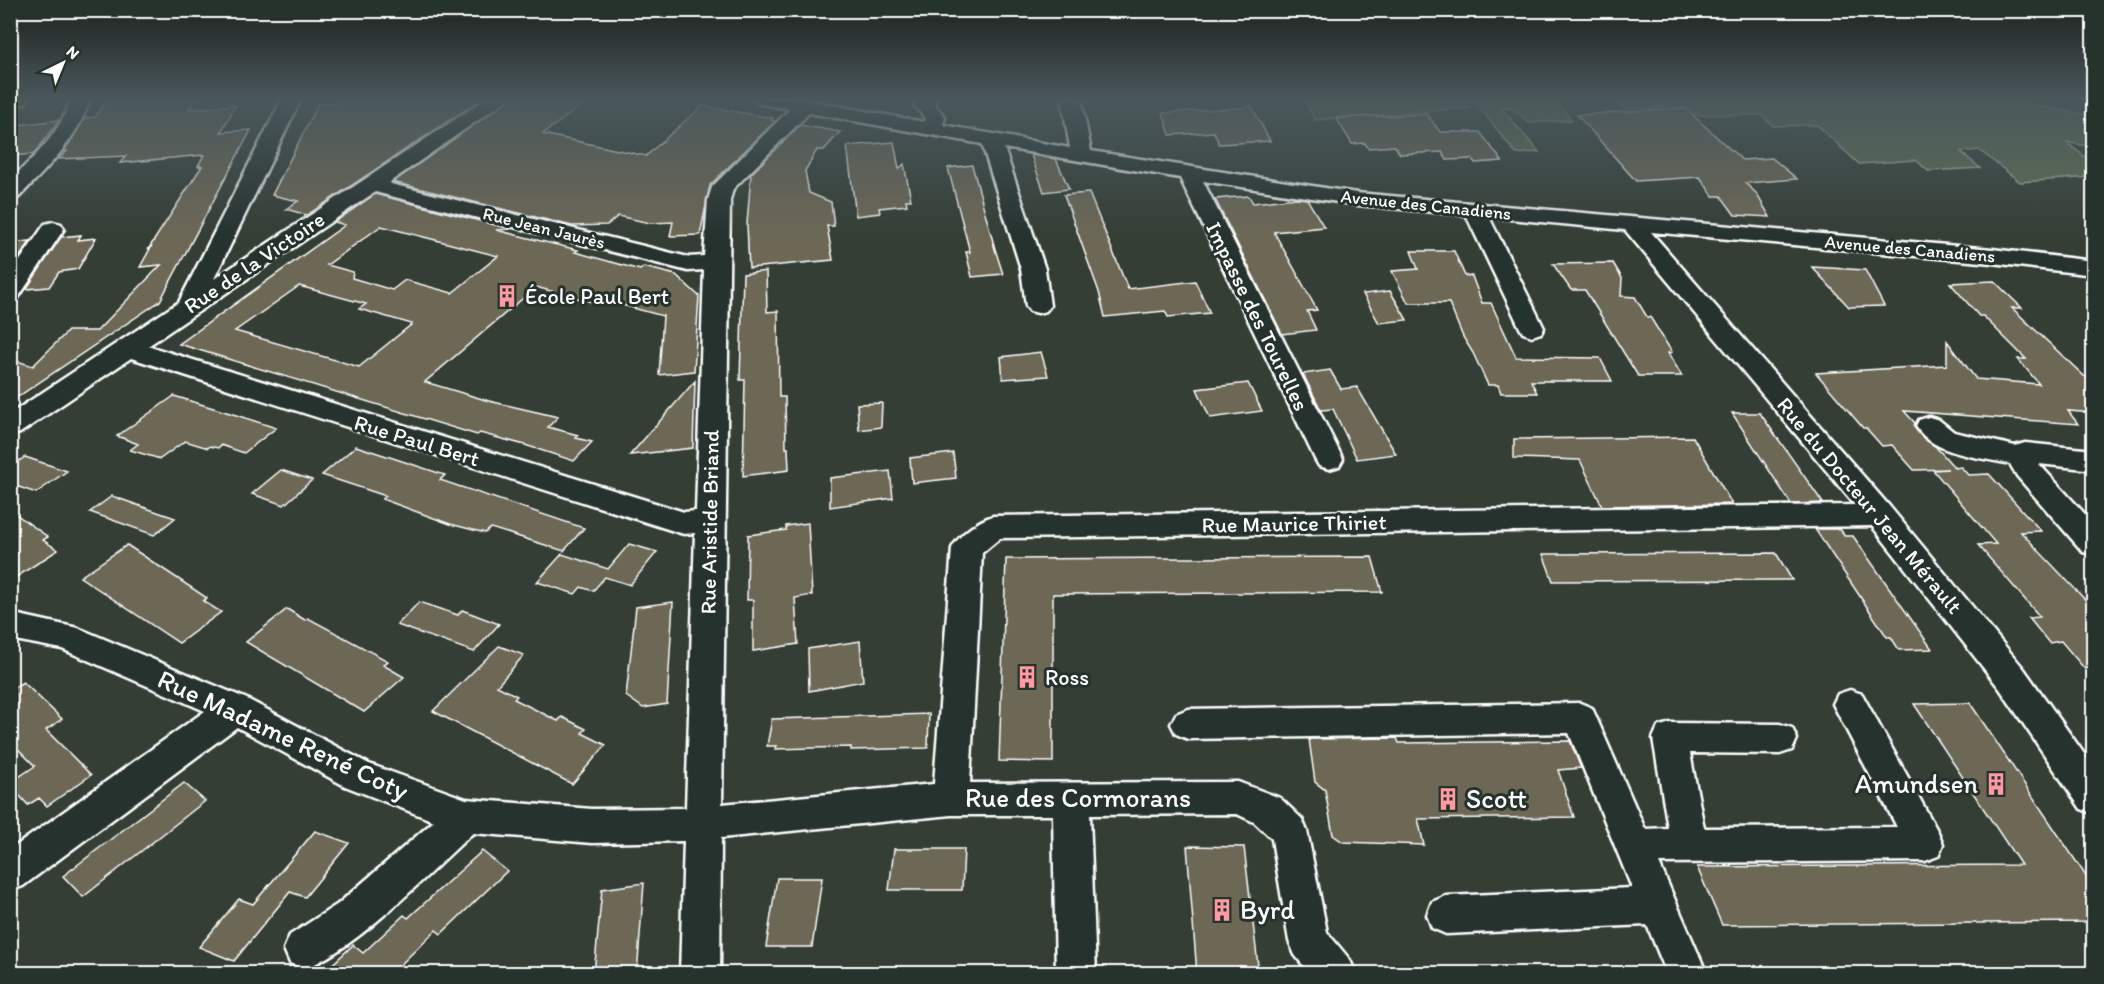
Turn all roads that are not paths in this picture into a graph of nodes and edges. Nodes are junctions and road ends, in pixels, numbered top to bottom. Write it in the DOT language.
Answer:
graph roads {
  1 [pos="56,145"];
  2 [pos="269,145"];
  3 [pos="430,145"];
  4 [pos="766,145"];
  5 [pos="992,145"];
  6 [pos="1018,145"];
  7 [pos="1080,145"];
  8 [pos="1082,156"];
  9 [pos="1188,173"];
  10 [pos="377,180"];
  11 [pos="10,193"];
  12 [pos="1474,210"];
  13 [pos="1632,224"];
  14 [pos="53,229"];
  15 [pos="716,262"];
  16 [pos="2094,268"];
  17 [pos="10,293"];
  18 [pos="189,305"];
  19 [pos="1038,306"];
  20 [pos="1532,328"];
  21 [pos="127,347"];
  22 [pos="1929,426"];
  23 [pos="10,427"];
  24 [pos="2020,458"];
  25 [pos="1329,459"];
  26 [pos="2094,460"];
  27 [pos="1880,515"];
  28 [pos="709,521"];
  29 [pos="2094,544"];
  30 [pos="10,626"];
  31 [pos="1850,704"];
  32 [pos="235,709"];
  33 [pos="1188,724"];
  34 [pos="1780,739"];
  35 [pos="1071,797"];
  36 [pos="2094,798"];
  37 [pos="951,799"];
  38 [pos="466,816"];
  39 [pos="704,822"];
  40 [pos="1689,845"];
  41 [pos="1633,846"];
  42 [pos="10,873"];
  43 [pos="1659,906"];
  44 [pos="1446,915"];
  45 [pos="304,949"];
  46 [pos="700,974"];
  47 [pos="1076,974"];
  48 [pos="1336,974"];
  49 [pos="1687,974"];
  1 -- 11 [label="street"];
  2 -- 18 [label="street"];
  3 -- 10 [label="street, Rue de la Victoire"];
  4 -- 15 [label="street, Rue Aristide Briand"];
  5 -- 19 [label="street"];
  6 -- 8 [label="street, Avenue des Canadiens"];
  7 -- 8 [label="street"];
  8 -- 9 [label="street, Avenue des Canadiens"];
  9 -- 12 [label="street, Avenue des Canadiens"];
  9 -- 25 [label="street, Impasse des Tourelles"];
  10 -- 15 [label="street, Rue Jean Jaurès"];
  10 -- 18 [label="street, Rue de la Victoire"];
  12 -- 13 [label="street, Avenue des Canadiens"];
  12 -- 20 [label="street"];
  13 -- 16 [label="street, Avenue des Canadiens"];
  13 -- 27 [label="street, Rue du Docteur Jean Mérault"];
  14 -- 17 [label="street"];
  15 -- 28 [label="street, Rue Aristide Briand"];
  18 -- 21 [label="street, Rue de la Victoire"];
  21 -- 23 [label="street, Rue de la Victoire"];
  21 -- 28 [label="street, Rue Paul Bert"];
  22 -- 24 [label="street"];
  24 -- 26 [label="street"];
  24 -- 29 [label="street"];
  27 -- 36 [label="street, Rue du Docteur Jean Mérault"];
  27 -- 37 [label="street, Rue Maurice Thiriet"];
  28 -- 39 [label="street, Rue Aristide Briand"];
  30 -- 32 [label="street, Rue Madame René Coty"];
  31 -- 40 [label="street"];
  32 -- 38 [label="street, Rue Madame René Coty"];
  32 -- 42 [label="street"];
  33 -- 41 [label="street"];
  34 -- 40 [label="street"];
  35 -- 37 [label="street, Rue des Cormorans"];
  35 -- 47 [label="street"];
  35 -- 48 [label="street, Rue des Cormorans"];
  37 -- 39 [label="street, Rue des Cormorans"];
  38 -- 39 [label="street, Rue Madame René Coty"];
  38 -- 45 [label="street"];
  39 -- 46 [label="street, Rue Aristide Briand"];
  40 -- 41 [label="street"];
  41 -- 43 [label="street"];
  43 -- 44 [label="street"];
  43 -- 49 [label="street"];
}
